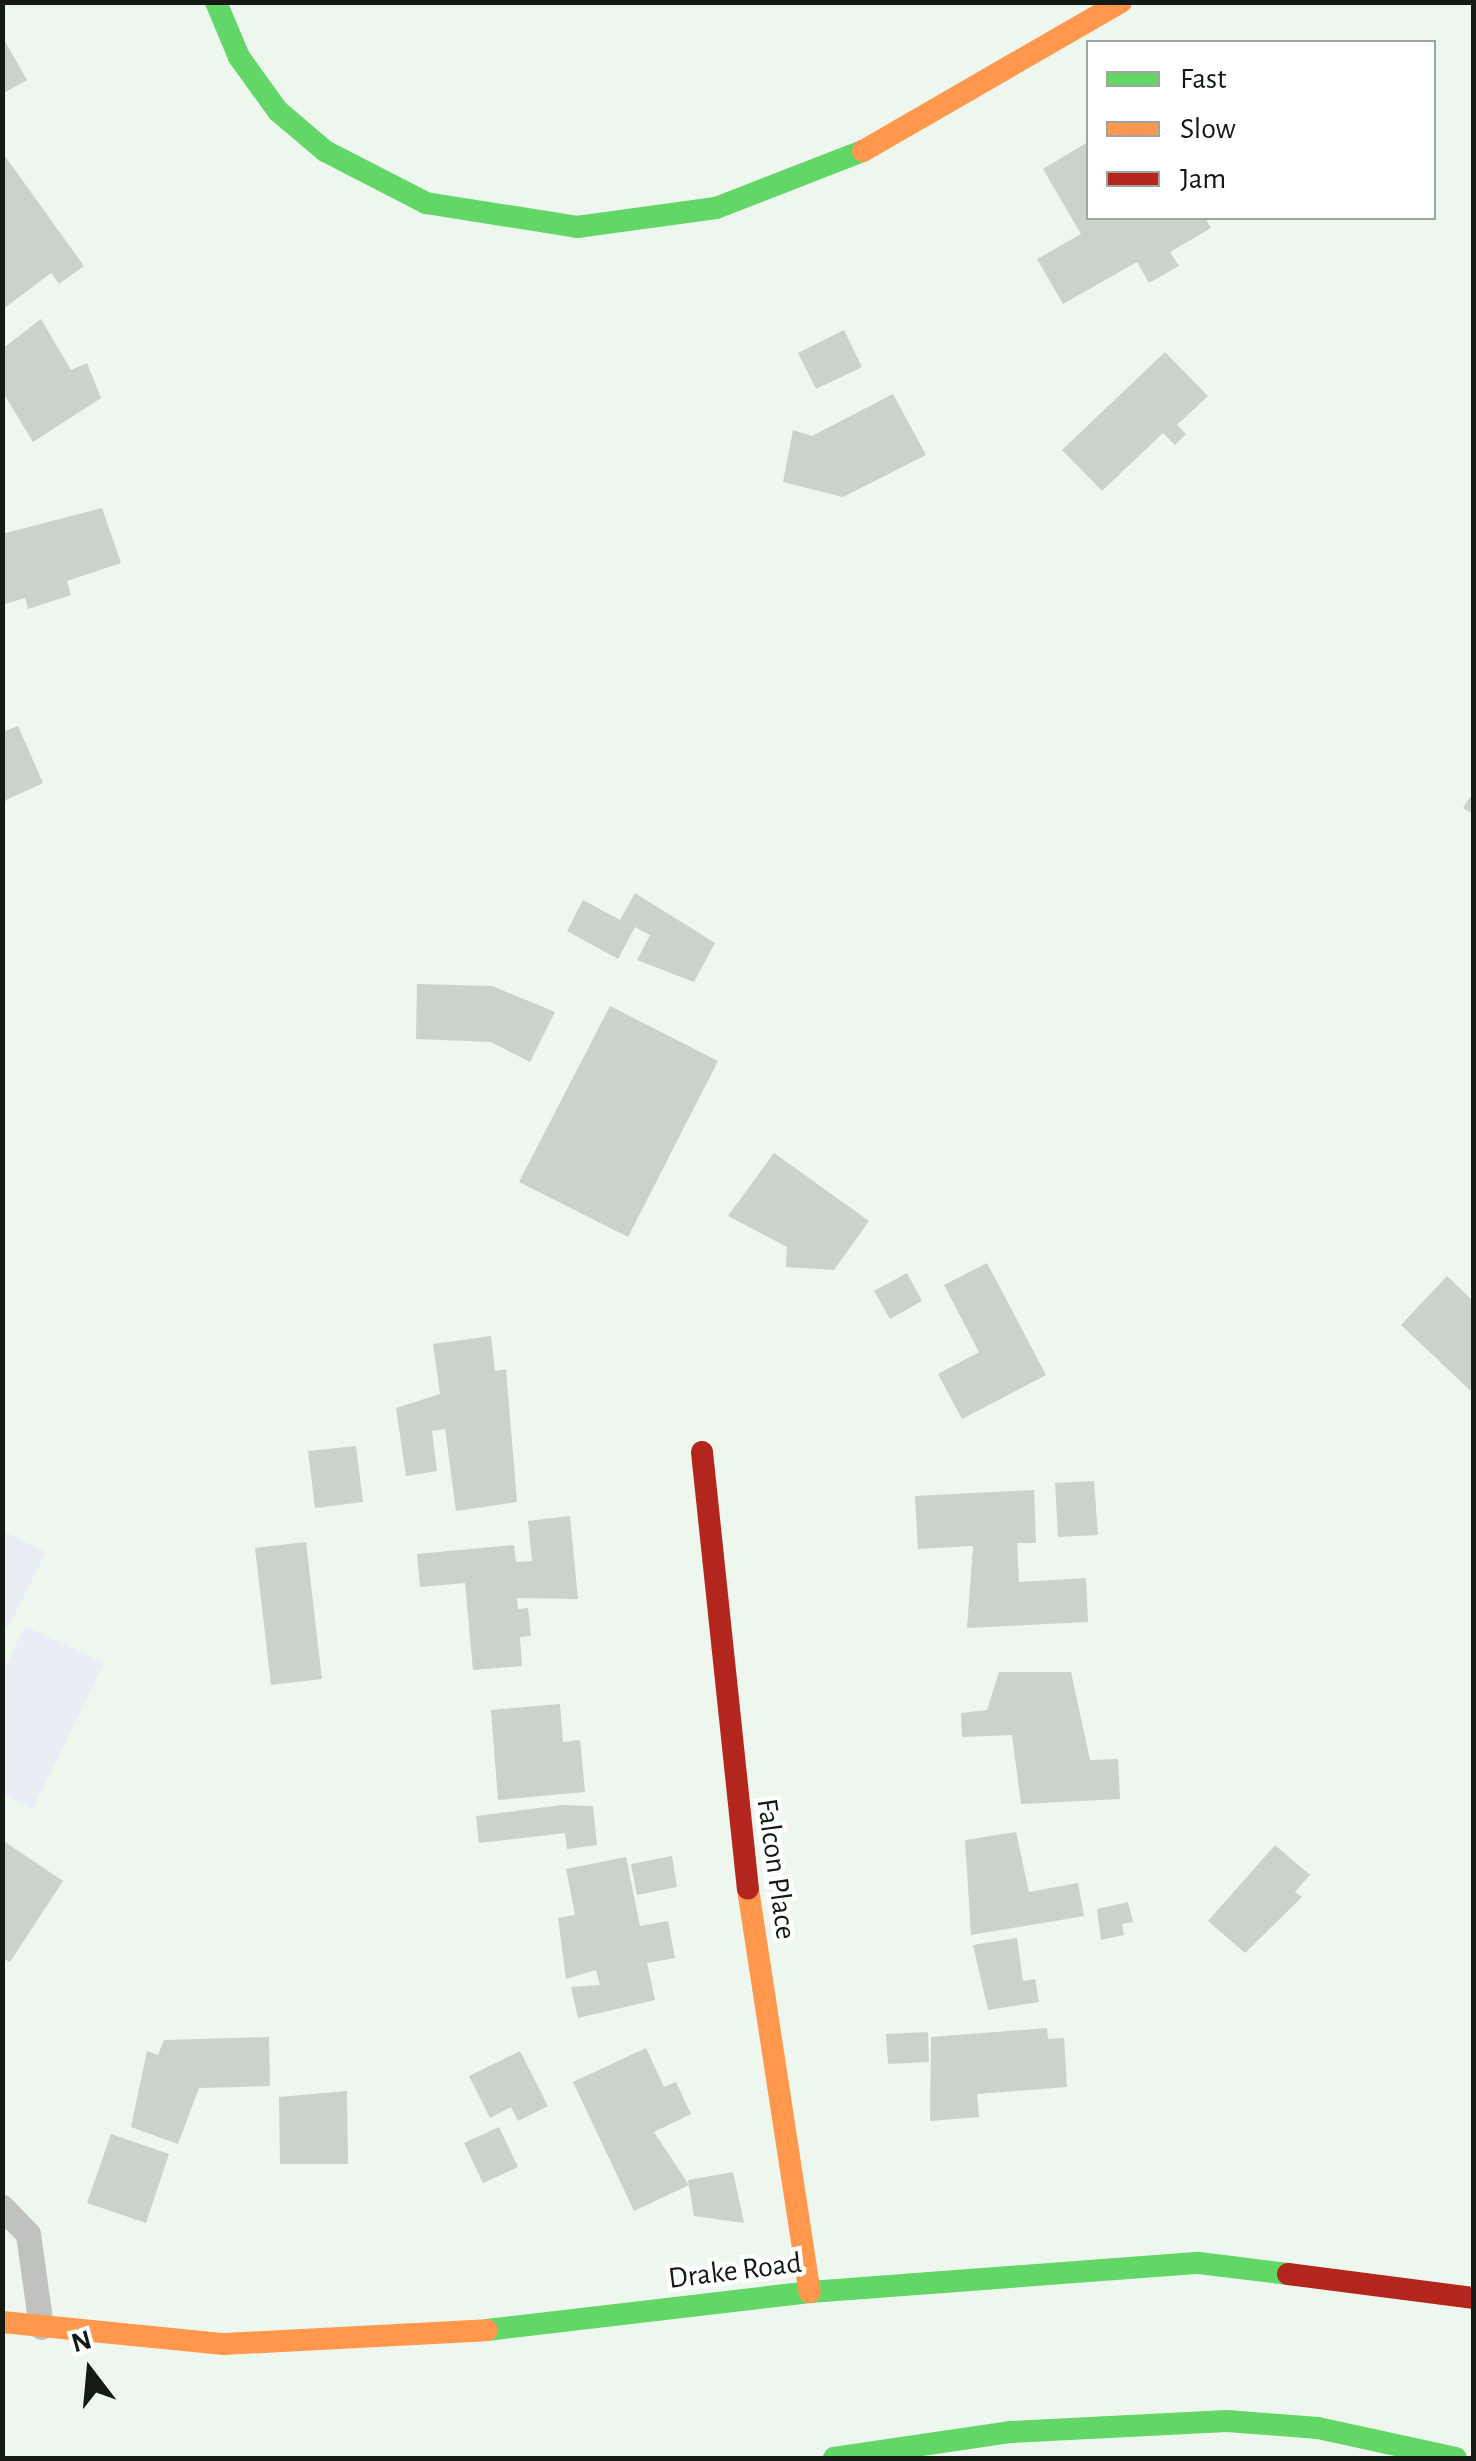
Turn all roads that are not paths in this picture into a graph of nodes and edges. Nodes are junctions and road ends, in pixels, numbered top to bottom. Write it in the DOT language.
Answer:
graph roads {
  1 [pos="216,2"];
  2 [pos="1122,2"];
  3 [pos="702,1452"];
  4 [pos="2,2207"];
  5 [pos="810,2292"];
  6 [pos="1474,2298"];
  7 [pos="2,2322"];
  8 [pos="41,2327"];
  9 [pos="834,2458"];
  10 [pos="1456,2458"];
  1 -- 2 [label="main road"];
  3 -- 5 [label="main road, Falcon Place"];
  4 -- 8 [label="lane"];
  5 -- 6 [label="main road, Drake Road"];
  5 -- 8 [label="main road, Drake Road"];
  7 -- 8 [label="main road, Drake Road"];
  9 -- 10 [label="main road"];
}
